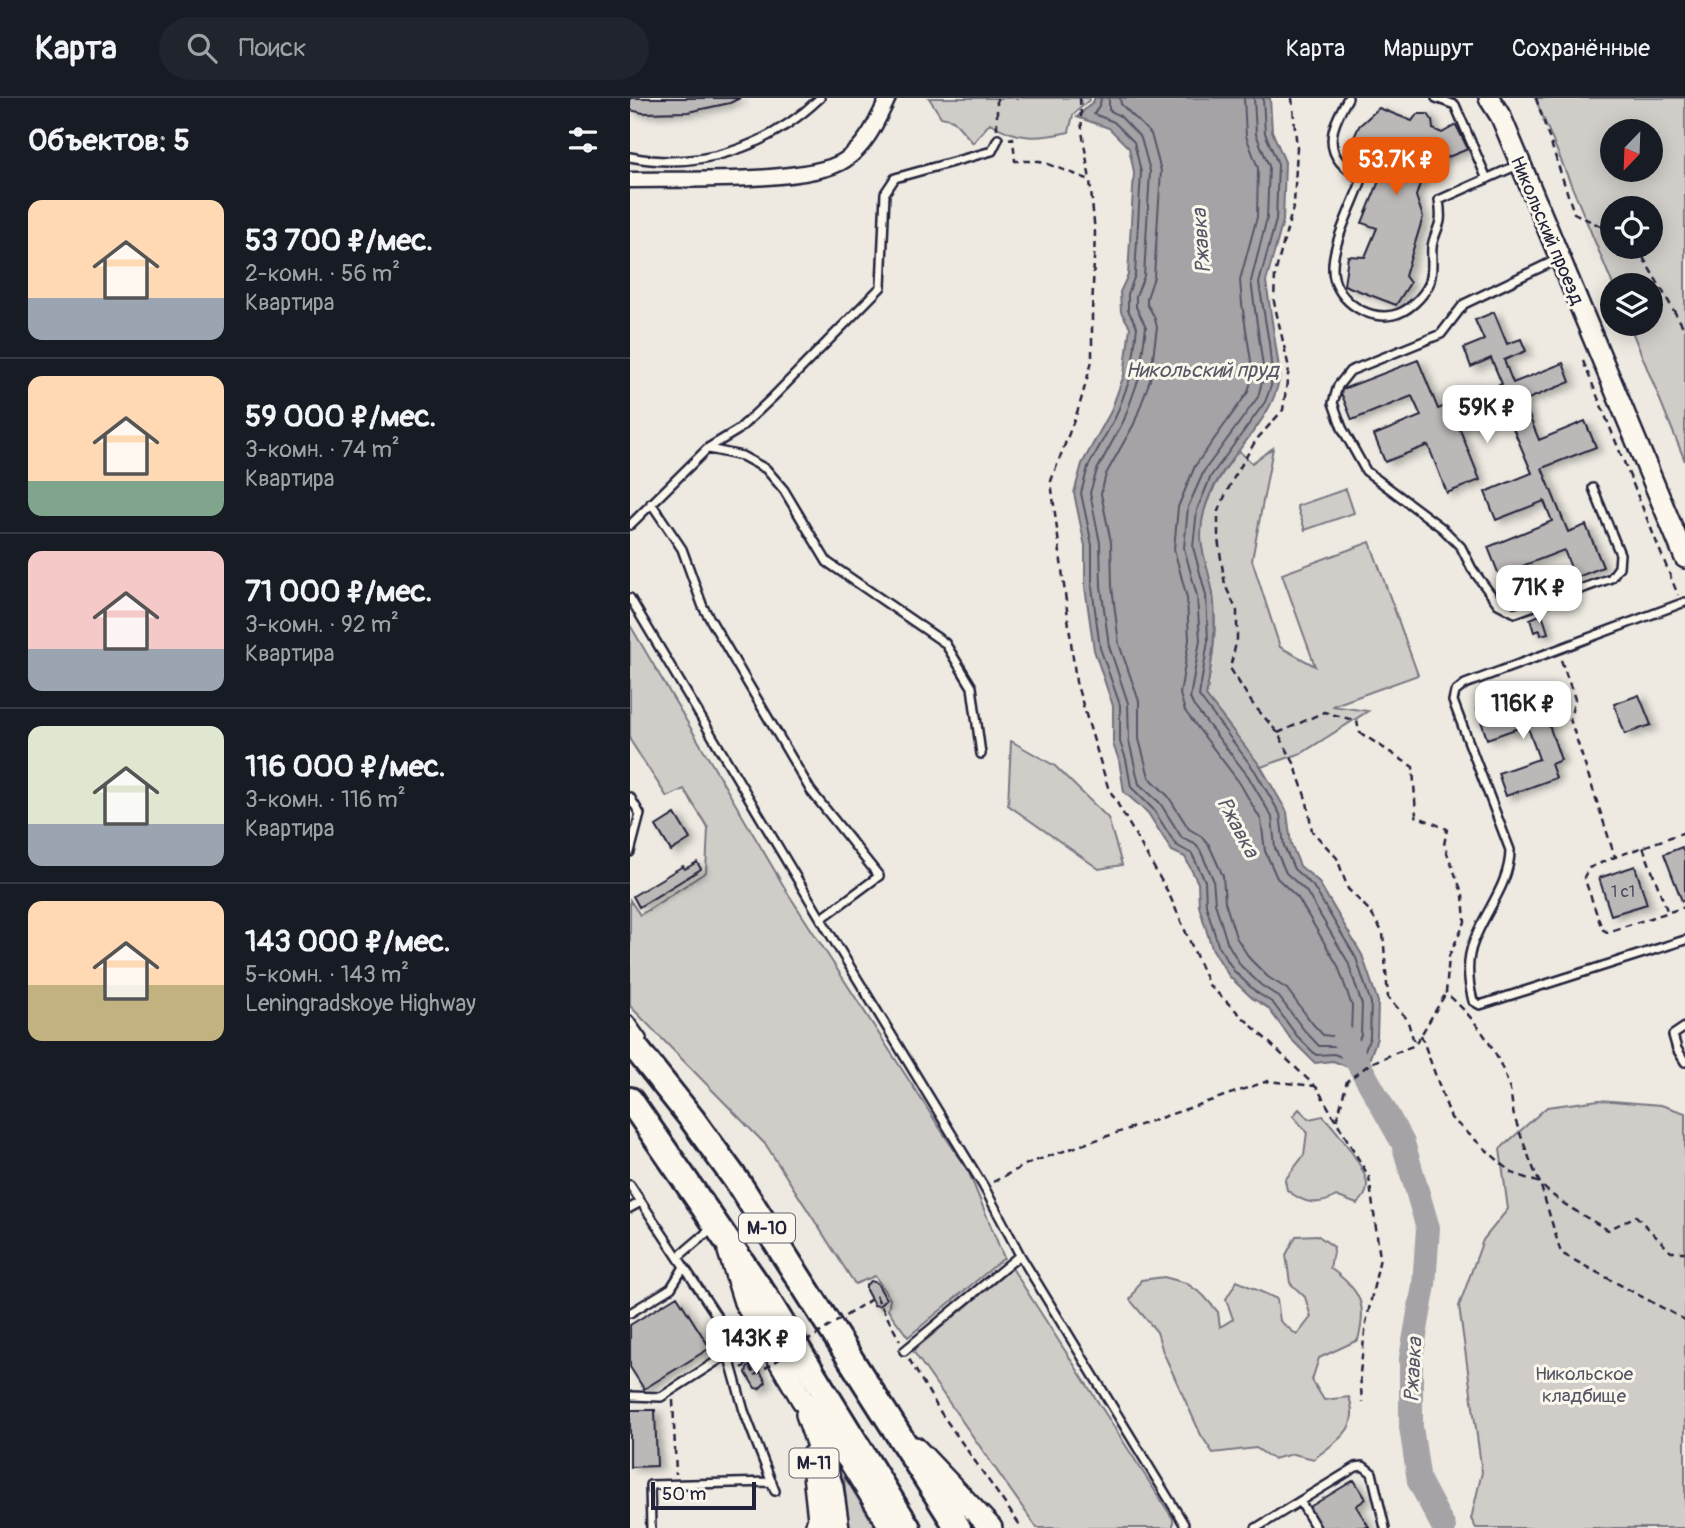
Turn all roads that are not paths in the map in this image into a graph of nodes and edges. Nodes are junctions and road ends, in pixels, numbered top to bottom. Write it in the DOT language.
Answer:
graph roads {
  1 [pos="820,98"];
  2 [pos="888,98"];
  3 [pos="1348,98"];
  4 [pos="1436,98"];
  5 [pos="1489,98"];
  6 [pos="998,139"];
  7 [pos="630,157"];
  8 [pos="1520,164"];
  9 [pos="1487,179"];
  10 [pos="630,180"];
  11 [pos="1560,259"];
  12 [pos="708,449"];
  13 [pos="1593,488"];
  14 [pos="651,503"];
  15 [pos="630,525"];
  16 [pos="1685,558"];
  17 [pos="630,598"];
  18 [pos="1685,602"];
  19 [pos="981,754"];
  20 [pos="630,797"];
  21 [pos="630,852"];
  22 [pos="821,919"];
  23 [pos="1685,940"];
  24 [pos="630,1021"];
  25 [pos="1685,1027"];
  26 [pos="639,1044"];
  27 [pos="1685,1062"];
  28 [pos="662,1066"];
  29 [pos="630,1100"];
  30 [pos="692,1119"];
  31 [pos="630,1185"];
  32 [pos="641,1202"];
  33 [pos="630,1208"];
  34 [pos="720,1232"];
  35 [pos="1020,1255"];
  36 [pos="678,1257"];
  37 [pos="684,1267"];
  38 [pos="630,1313"];
  39 [pos="904,1351"];
  40 [pos="728,1354"];
  41 [pos="630,1396"];
  42 [pos="802,1399"];
  43 [pos="892,1424"];
  44 [pos="772,1482"];
  45 [pos="775,1491"];
  46 [pos="1300,1501"];
  47 [pos="651,1528"];
  48 [pos="816,1528"];
  49 [pos="838,1528"];
  50 [pos="891,1528"];
  51 [pos="908,1528"];
  52 [pos="958,1528"];
  53 [pos="991,1528"];
  54 [pos="1184,1528"];
  55 [pos="1256,1528"];
  56 [pos="1316,1528"];
  57 [pos="1385,1528"];
  1 -- 7 [label="lane"];
  2 -- 10 [label="street"];
  3 -- 9 [label="lane"];
  4 -- 9 [label="lane"];
  5 -- 8 [label="street, Никольский проезд"];
  6 -- 12 [label="lane"];
  8 -- 9 [label="lane"];
  8 -- 11 [label="street, Никольский проезд"];
  11 -- 13 [label="lane"];
  11 -- 16 [label="street, Никольский проезд"];
  12 -- 14 [label="lane"];
  12 -- 19 [label="lane"];
  14 -- 15 [label="lane"];
  14 -- 22 [label="lane"];
  17 -- 22 [label="lane"];
  18 -- 23 [label="lane"];
  20 -- 21 [label="lane"];
  22 -- 35 [label="lane"];
  24 -- 26 [label="lane"];
  25 -- 27 [label="lane"];
  26 -- 30 [label="highway, М-10"];
  28 -- 30 [label="lane"];
  29 -- 34 [label="highway, М-10"];
  30 -- 43 [label="highway, М-10"];
  31 -- 32 [label="lane"];
  32 -- 33 [label="lane"];
  32 -- 36 [label="lane"];
  34 -- 36 [label="lane"];
  34 -- 42 [label="main road, М-10"];
  34 -- 51 [label="highway, М-10"];
  35 -- 39 [label="lane"];
  35 -- 54 [label="lane"];
  36 -- 37 [label="lane"];
  37 -- 38 [label="lane"];
  37 -- 40 [label="lane"];
  40 -- 41 [label="lane"];
  40 -- 44 [label="lane"];
  42 -- 48 [label="main road, М-11"];
  42 -- 49 [label="main road"];
  42 -- 50 [label="main road, М-10"];
  43 -- 52 [label="highway, М-10"];
  43 -- 53 [label="main road"];
  44 -- 45 [label="lane"];
  44 -- 47 [label="lane"];
  46 -- 55 [label="lane"];
  46 -- 56 [label="lane"];
  46 -- 57 [label="lane"];
}
